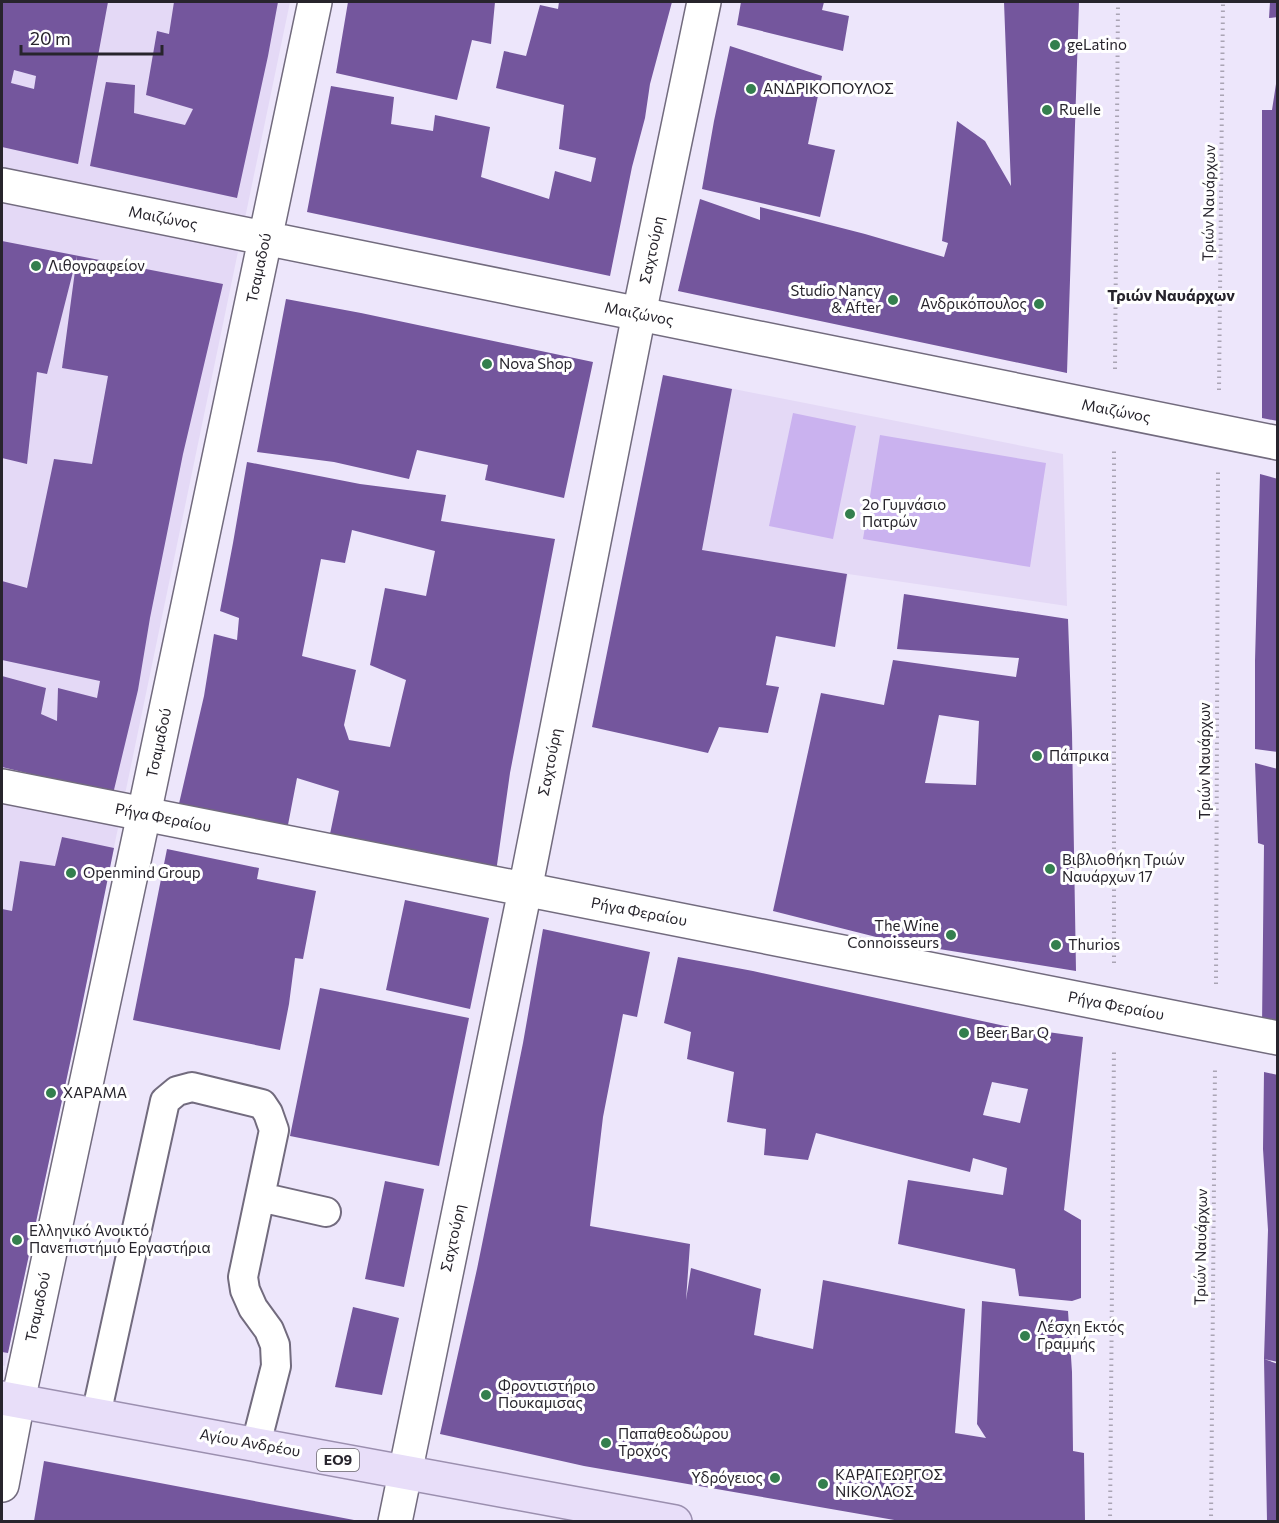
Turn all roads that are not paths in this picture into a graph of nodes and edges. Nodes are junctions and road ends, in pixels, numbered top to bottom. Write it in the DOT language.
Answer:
graph roads {
  1 [pos="315,2"];
  2 [pos="704,2"];
  3 [pos="2,185"];
  4 [pos="265,238"];
  5 [pos="639,314"];
  6 [pos="1278,443"];
  7 [pos="2,786"];
  8 [pos="144,814"];
  9 [pos="525,890"];
  10 [pos="1278,1038"];
  11 [pos="260,1197"];
  12 [pos="326,1212"];
  13 [pos="10,1399"];
  14 [pos="96,1415"];
  15 [pos="256,1444"];
  16 [pos="405,1472"];
  17 [pos="2,1485"];
  18 [pos="395,1521"];
  19 [pos="675,1521"];
  1 -- 4 [label="street, Τσαμαδού"];
  2 -- 5 [label="street, Σαχτούρη"];
  3 -- 4 [label="street, Μαιζώνος"];
  4 -- 5 [label="street, Μαιζώνος"];
  4 -- 8 [label="street, Τσαμαδού"];
  5 -- 6 [label="street, Μαιζώνος"];
  5 -- 9 [label="street, Σαχτούρη"];
  7 -- 8 [label="street, Ρήγα Φεραίου"];
  8 -- 9 [label="street, Ρήγα Φεραίου"];
  8 -- 13 [label="street, Τσαμαδού"];
  9 -- 10 [label="street, Ρήγα Φεραίου"];
  9 -- 16 [label="street, Σαχτούρη"];
  11 -- 12 [label="lane"];
  11 -- 14 [label="lane"];
  11 -- 15 [label="lane"];
  13 -- 14 [label="main road, Αγίου Ανδρέου / ΕΟ9"];
  13 -- 17 [label="street, Τσαμαδού"];
  14 -- 15 [label="main road, Αγίου Ανδρέου / ΕΟ9"];
  15 -- 16 [label="main road, Αγίου Ανδρέου / ΕΟ9"];
  16 -- 18 [label="street, Σαχτούρη"];
  16 -- 19 [label="main road, Αγίου Ανδρέου / ΕΟ9"];
}
